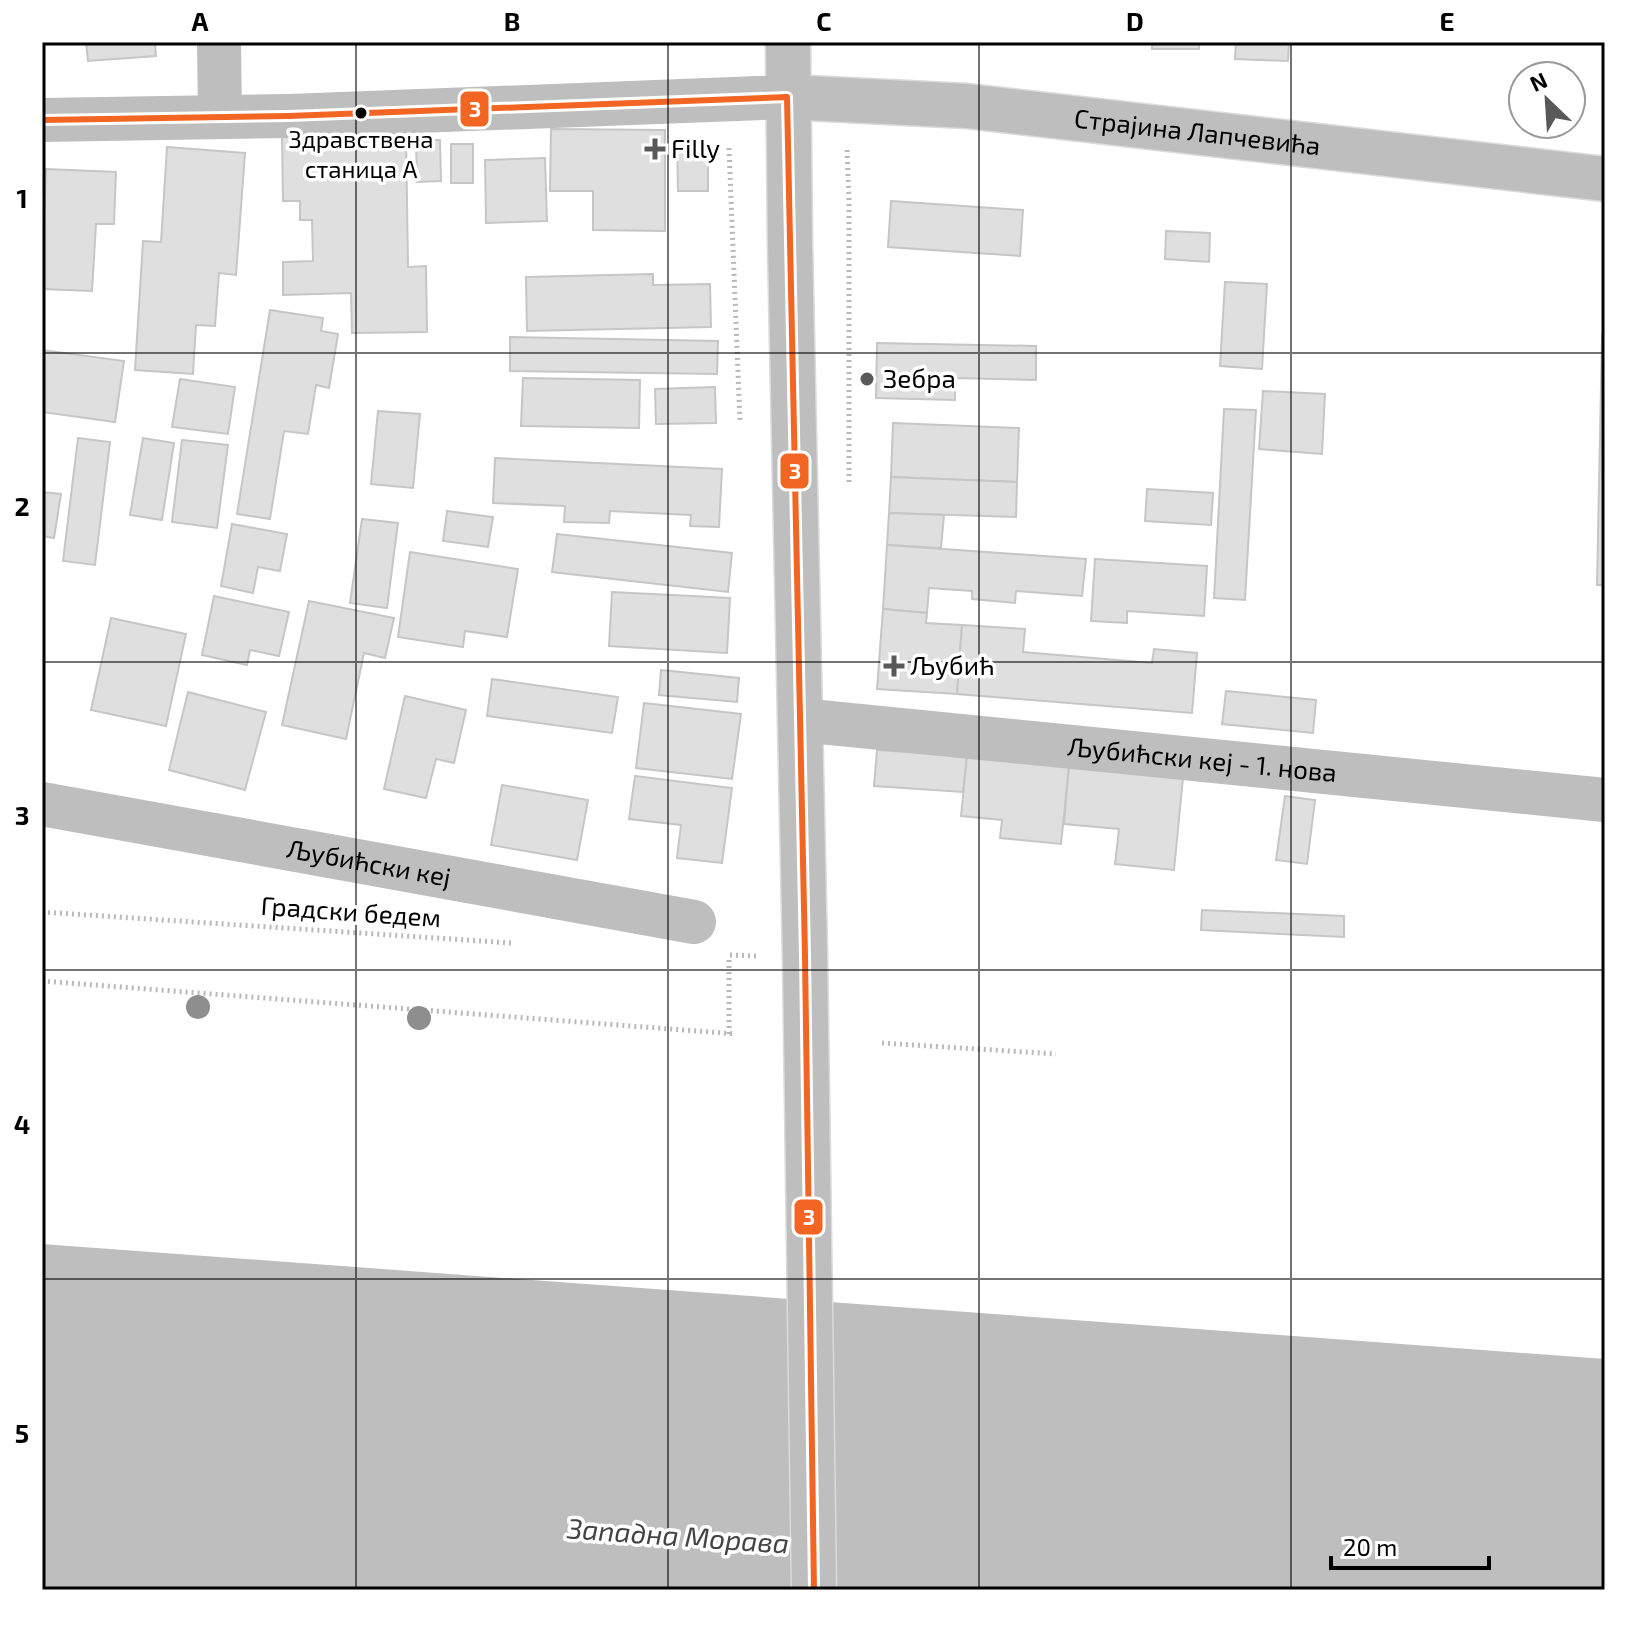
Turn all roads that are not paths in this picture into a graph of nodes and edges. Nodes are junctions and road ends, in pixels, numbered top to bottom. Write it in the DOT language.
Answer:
graph roads {
  1 [pos="219,42"];
  2 [pos="788,42"];
  3 [pos="787,97"];
  4 [pos="220,117"];
  5 [pos="42,120"];
  6 [pos="1605,179"];
  7 [pos="800,720"];
  8 [pos="1605,800"];
  9 [pos="42,804"];
  10 [pos="694,922"];
  11 [pos="814,1590"];
  1 -- 4 [label="main road"];
  2 -- 3 [label="main road"];
  3 -- 4 [label="main road, Страјина Лапчевића"];
  3 -- 6 [label="main road, Страјина Лапчевића"];
  3 -- 7 [label="main road"];
  4 -- 5 [label="main road, Страјина Лапчевића"];
  7 -- 8 [label="main road, Љубићски кеј - 1. нова"];
  7 -- 11 [label="main road, bridge"];
  9 -- 10 [label="main road, Љубићски кеј"];
}
